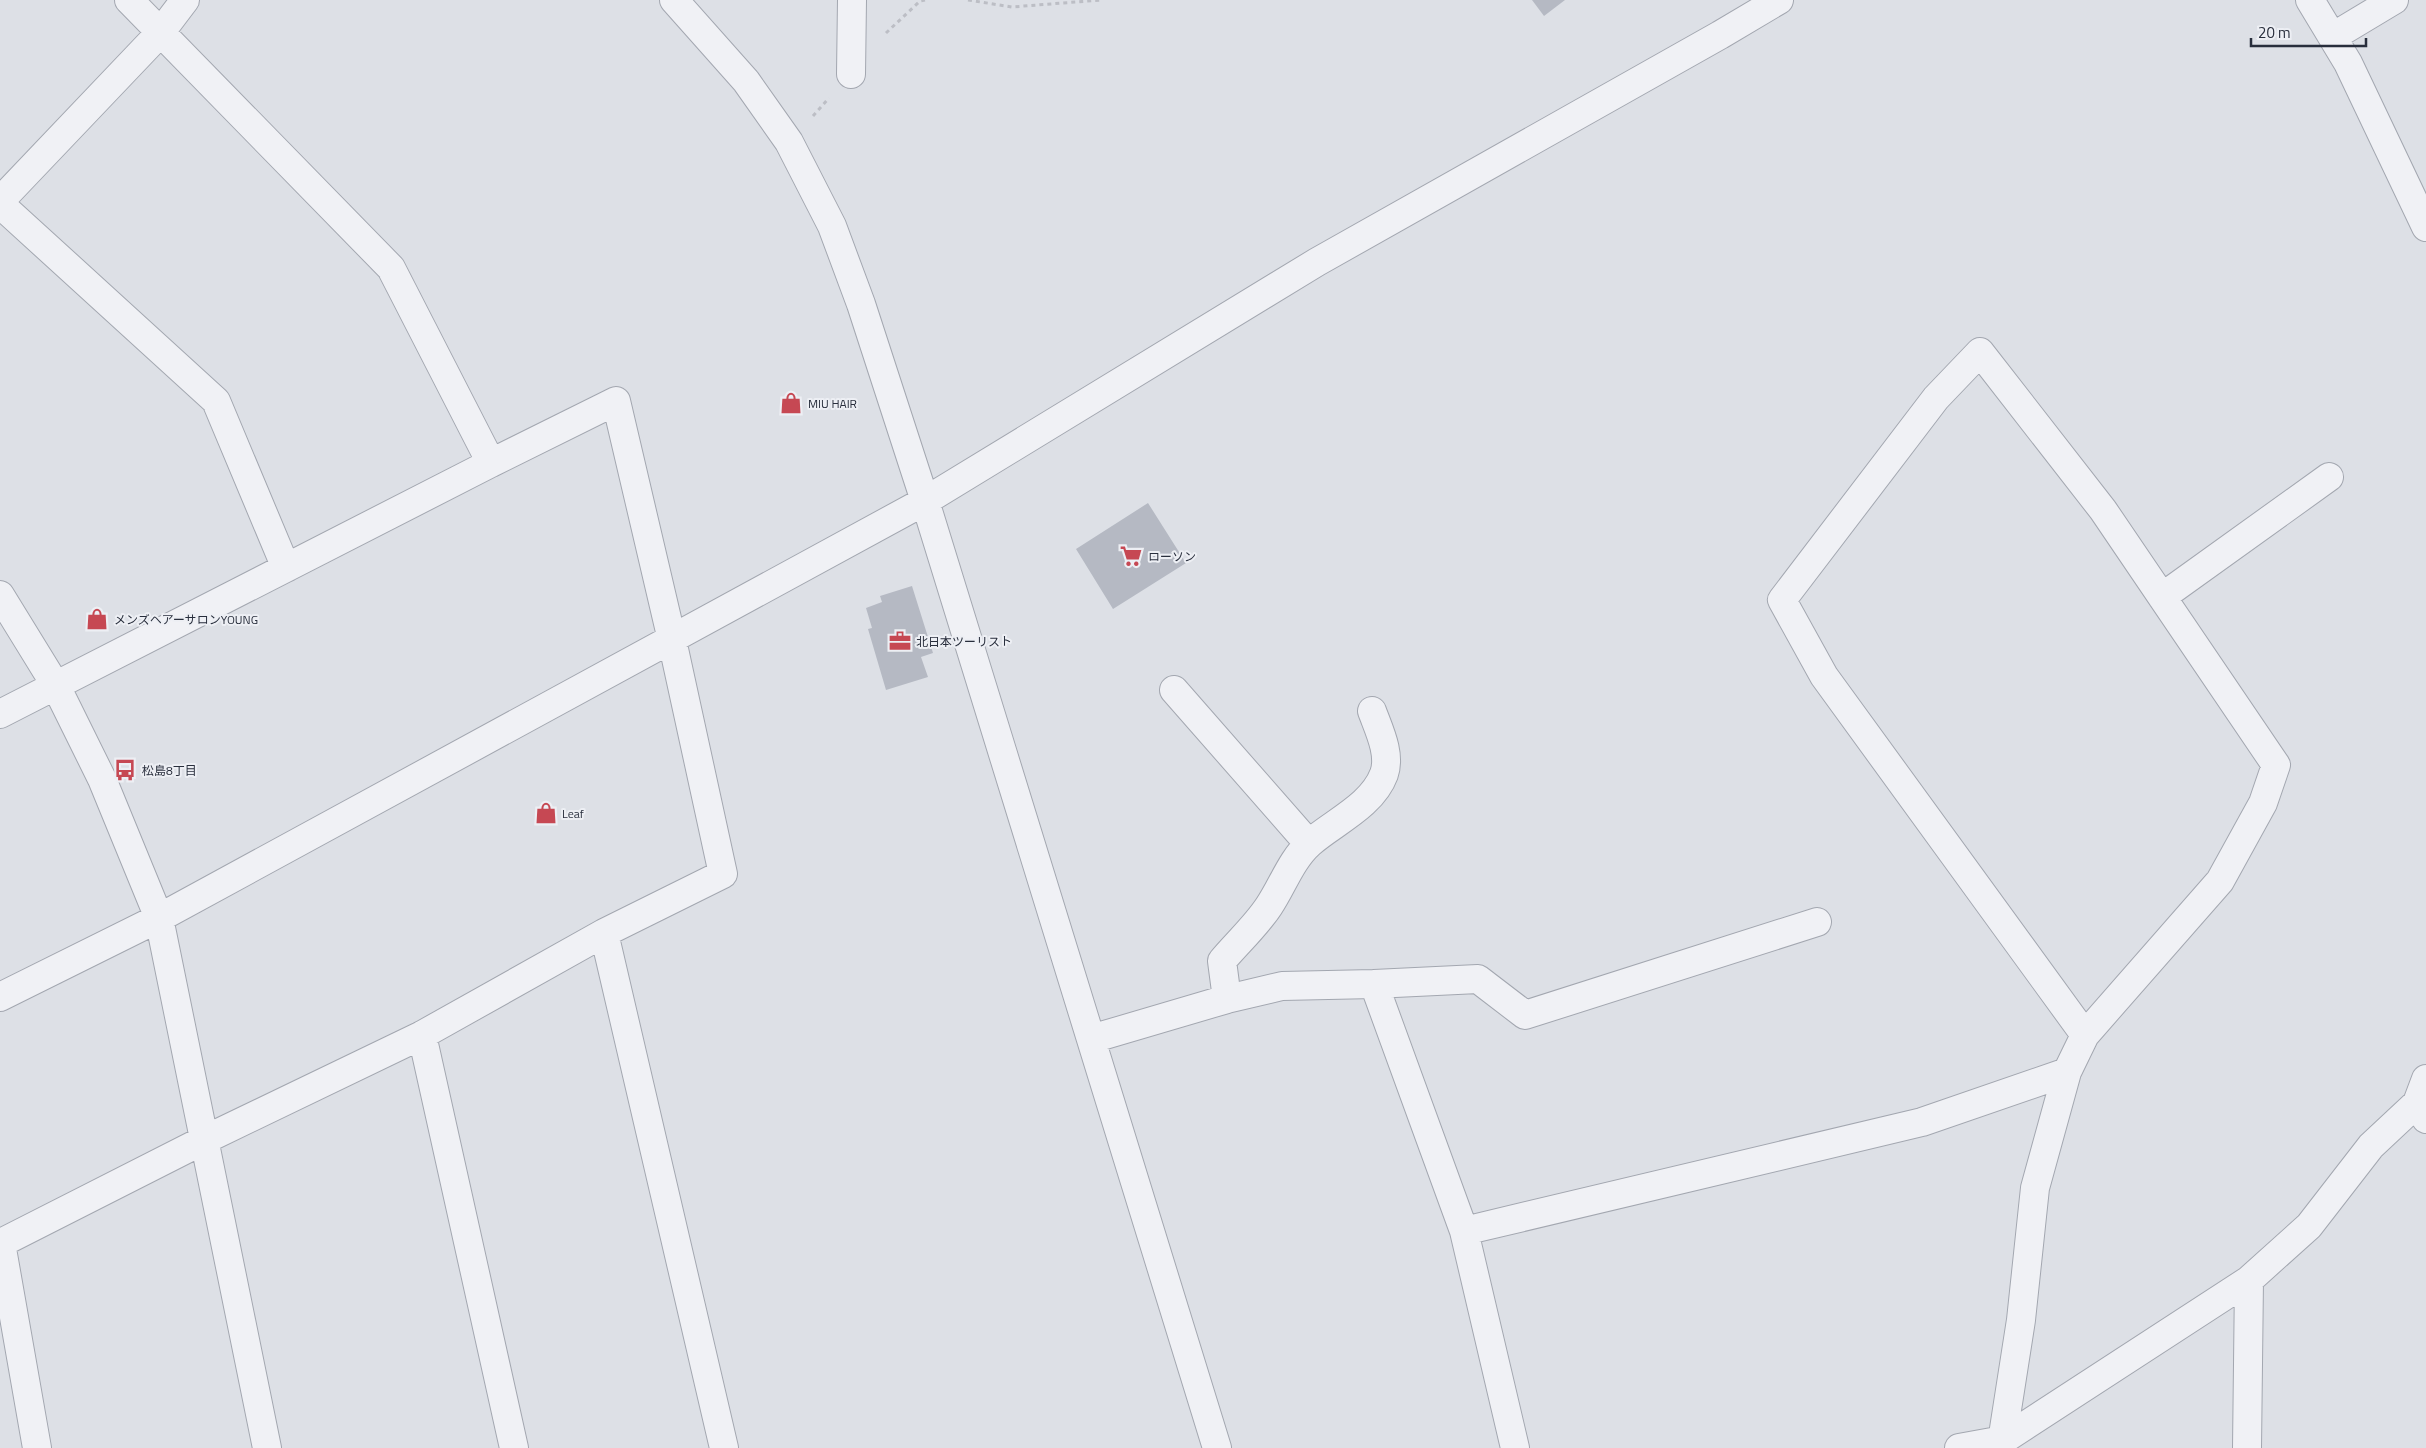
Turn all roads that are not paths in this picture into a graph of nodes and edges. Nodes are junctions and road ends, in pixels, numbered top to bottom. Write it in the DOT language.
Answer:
graph roads {
  1 [pos="129,0"];
  2 [pos="185,0"];
  3 [pos="674,0"];
  4 [pos="852,0"];
  5 [pos="1779,0"];
  6 [pos="2310,0"];
  7 [pos="2394,0"];
  8 [pos="160,33"];
  9 [pos="2334,36"];
  10 [pos="852,74"];
  11 [pos="0,203"];
  12 [pos="2426,227"];
  13 [pos="491,463"];
  14 [pos="2329,477"];
  15 [pos="925,501"];
  16 [pos="286,568"];
  17 [pos="0,595"];
  18 [pos="2162,598"];
  19 [pos="672,640"];
  20 [pos="56,686"];
  21 [pos="1174,690"];
  22 [pos="1372,712"];
  23 [pos="0,714"];
  24 [pos="1309,844"];
  25 [pos="159,918"];
  26 [pos="1817,922"];
  27 [pos="604,933"];
  28 [pos="1374,984"];
  29 [pos="0,997"];
  30 [pos="1227,999"];
  31 [pos="422,1035"];
  32 [pos="2086,1035"];
  33 [pos="1091,1039"];
  34 [pos="2068,1072"];
  35 [pos="2423,1100"];
  36 [pos="204,1140"];
  37 [pos="1464,1231"];
  38 [pos="0,1244"];
  39 [pos="2249,1280"];
  40 [pos="2002,1444"];
  41 [pos="37,1448"];
  42 [pos="267,1448"];
  43 [pos="514,1448"];
  44 [pos="722,1448"];
  45 [pos="1217,1448"];
  46 [pos="1514,1448"];
  47 [pos="1959,1448"];
  48 [pos="2247,1448"];
  1 -- 8 [label="street"];
  2 -- 8 [label="street"];
  3 -- 15 [label="street"];
  4 -- 10 [label="street"];
  5 -- 15 [label="street"];
  6 -- 9 [label="street"];
  7 -- 9 [label="street"];
  8 -- 11 [label="street"];
  8 -- 13 [label="street"];
  9 -- 12 [label="street"];
  11 -- 16 [label="street"];
  13 -- 16 [label="street"];
  13 -- 19 [label="street"];
  14 -- 18 [label="street"];
  15 -- 19 [label="street"];
  15 -- 33 [label="street"];
  16 -- 20 [label="street"];
  17 -- 20 [label="street"];
  18 -- 32 [label="street"];
  18 -- 32 [label="street"];
  19 -- 25 [label="street"];
  19 -- 27 [label="street"];
  20 -- 23 [label="street"];
  20 -- 25 [label="street"];
  21 -- 24 [label="street"];
  22 -- 24 [label="street"];
  24 -- 30 [label="street"];
  25 -- 29 [label="street"];
  25 -- 36 [label="street"];
  26 -- 28 [label="street"];
  27 -- 31 [label="street"];
  27 -- 44 [label="street"];
  28 -- 30 [label="street"];
  28 -- 37 [label="street"];
  30 -- 33 [label="street"];
  31 -- 36 [label="street"];
  31 -- 43 [label="street"];
  32 -- 34 [label="street"];
  33 -- 45 [label="street"];
  34 -- 37 [label="street"];
  34 -- 40 [label="street"];
  35 -- 39 [label="street"];
  36 -- 38 [label="street"];
  36 -- 42 [label="street"];
  37 -- 46 [label="street"];
  38 -- 41 [label="street"];
  39 -- 40 [label="street"];
  39 -- 48 [label="street"];
  40 -- 47 [label="street"];
}
